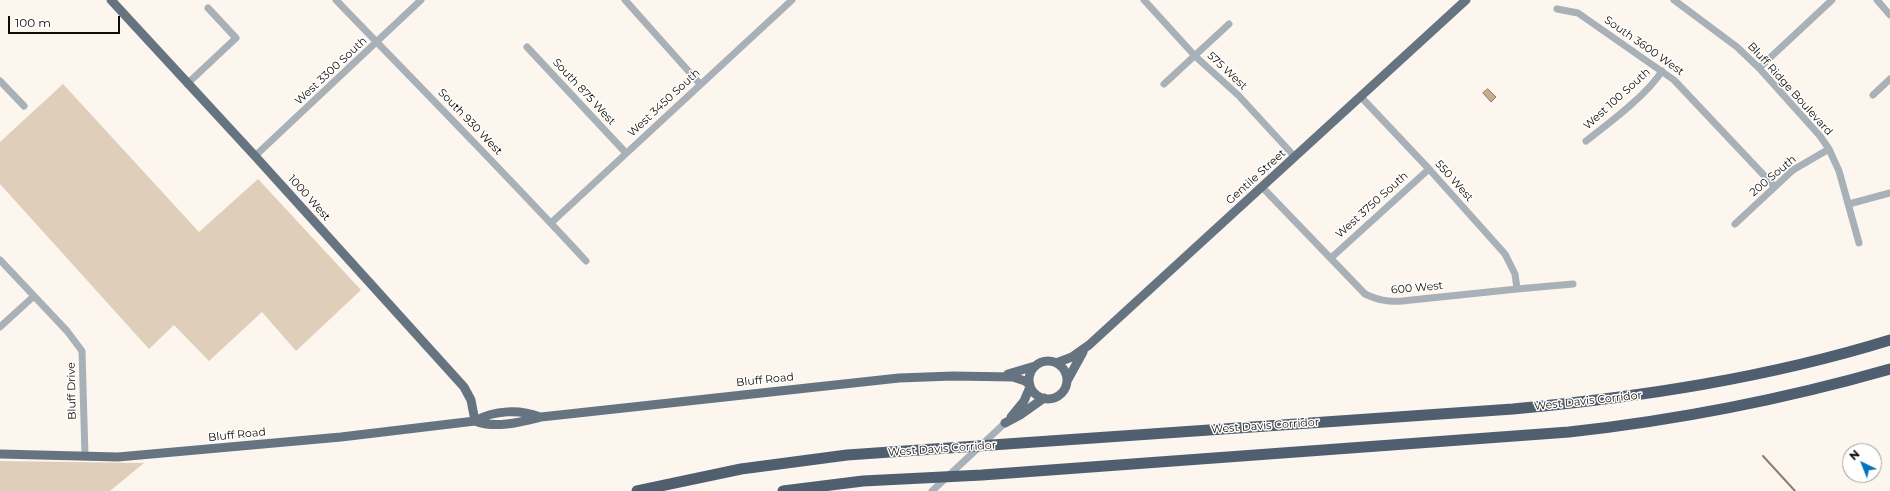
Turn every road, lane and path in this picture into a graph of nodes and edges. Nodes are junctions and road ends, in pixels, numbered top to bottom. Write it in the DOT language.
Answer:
graph roads {
  1 [pos="110,0"];
  2 [pos="336,0"];
  3 [pos="421,0"];
  4 [pos="625,0"];
  5 [pos="792,0"];
  6 [pos="1144,0"];
  7 [pos="1466,0"];
  8 [pos="1674,0"];
  9 [pos="1832,0"];
  10 [pos="1877,0"];
  11 [pos="208,8"];
  12 [pos="1557,9"];
  13 [pos="1890,15"];
  14 [pos="1229,24"];
  15 [pos="377,43"];
  16 [pos="527,46"];
  17 [pos="1195,56"];
  18 [pos="1759,68"];
  19 [pos="1662,71"];
  20 [pos="1890,79"];
  21 [pos="0,81"];
  22 [pos="187,84"];
  23 [pos="700,84"];
  24 [pos="1164,84"];
  25 [pos="1873,95"];
  26 [pos="1361,97"];
  27 [pos="24,106"];
  28 [pos="1586,142"];
  29 [pos="1829,149"];
  30 [pos="626,153"];
  31 [pos="255,156"];
  32 [pos="1295,157"];
  33 [pos="1429,169"];
  34 [pos="1774,186"];
  35 [pos="1262,187"];
  36 [pos="1890,193"];
  37 [pos="1849,204"];
  38 [pos="551,223"];
  39 [pos="1735,224"];
  40 [pos="1859,243"];
  41 [pos="1331,258"];
  42 [pos="0,260"];
  43 [pos="586,261"];
  44 [pos="1573,284"];
  45 [pos="1517,289"];
  46 [pos="34,296"];
  47 [pos="0,327"];
  48 [pos="1890,340"];
  49 [pos="1089,345"];
  50 [pos="1056,363"];
  51 [pos="1035,366"];
  52 [pos="1890,369"];
  53 [pos="991,377"];
  54 [pos="1066,382"];
  55 [pos="1030,386"];
  56 [pos="1044,398"];
  57 [pos="475,421"];
  58 [pos="1005,423"];
  59 [pos="0,454"];
  60 [pos="85,456"];
  61 [pos="637,491"];
  62 [pos="782,491"];
  63 [pos="932,491"];
  1 -- 22 [label="main road, 1000 West"];
  2 -- 15 [label="street, South 930 West"];
  3 -- 15 [label="street, West 3300 South"];
  4 -- 23 [label="street"];
  5 -- 23 [label="street, West 3450 South"];
  6 -- 17 [label="street, 575 West"];
  7 -- 26 [label="main road, Gentile Street"];
  8 -- 18 [label="street, Bluff Ridge Boulevard"];
  9 -- 18 [label="street"];
  10 -- 13 [label="street"];
  11 -- 22 [label="street"];
  12 -- 19 [label="street, South 3600 West"];
  14 -- 17 [label="street"];
  15 -- 31 [label="street, West 3300 South"];
  15 -- 38 [label="street, South 930 West"];
  16 -- 30 [label="street, South 875 West"];
  17 -- 24 [label="street"];
  17 -- 32 [label="street, 575 West"];
  18 -- 29 [label="street, Bluff Ridge Boulevard"];
  19 -- 28 [label="street, West 100 South"];
  19 -- 34 [label="street, South 3600 West"];
  20 -- 25 [label="street"];
  21 -- 27 [label="street"];
  22 -- 31 [label="main road, 1000 West"];
  23 -- 30 [label="street, West 3450 South"];
  26 -- 32 [label="main road, Gentile Street"];
  26 -- 33 [label="street, 550 West"];
  29 -- 34 [label="street, 200 South"];
  29 -- 37 [label="street, Bluff Ridge Boulevard"];
  30 -- 38 [label="street, West 3450 South"];
  31 -- 57 [label="main road, 1000 West"];
  32 -- 35 [label="main road, Gentile Street"];
  33 -- 41 [label="street, West 3750 South"];
  33 -- 45 [label="street, 550 West"];
  34 -- 39 [label="street, 200 South"];
  35 -- 41 [label="street, 600 West"];
  35 -- 49 [label="main road, Gentile Street"];
  36 -- 37 [label="street"];
  37 -- 40 [label="street, Bluff Ridge Boulevard"];
  38 -- 43 [label="street, South 930 West"];
  41 -- 45 [label="street, 600 West"];
  42 -- 46 [label="street, Bluff Drive"];
  44 -- 45 [label="street, 600 West"];
  46 -- 47 [label="street"];
  46 -- 60 [label="street, Bluff Drive"];
  48 -- 61 [label="highway, West Davis Corridor"];
  49 -- 50 [label="main road, Gentile Street"];
  49 -- 54 [label="main road"];
  50 -- 51 [label="main road"];
  50 -- 54 [label="main road"];
  51 -- 53 [label="main road, Bluff Road"];
  51 -- 55 [label="main road"];
  52 -- 62 [label="highway"];
  53 -- 55 [label="main road, Bluff Road"];
  53 -- 57 [label="main road, Bluff Road"];
  54 -- 56 [label="main road"];
  55 -- 56 [label="main road"];
  55 -- 58 [label="main road"];
  56 -- 58 [label="main road"];
  57 -- 60 [label="main road, Bluff Road"];
  58 -- 63 [label="street"];
  59 -- 60 [label="main road, Bluff Road"];
}
